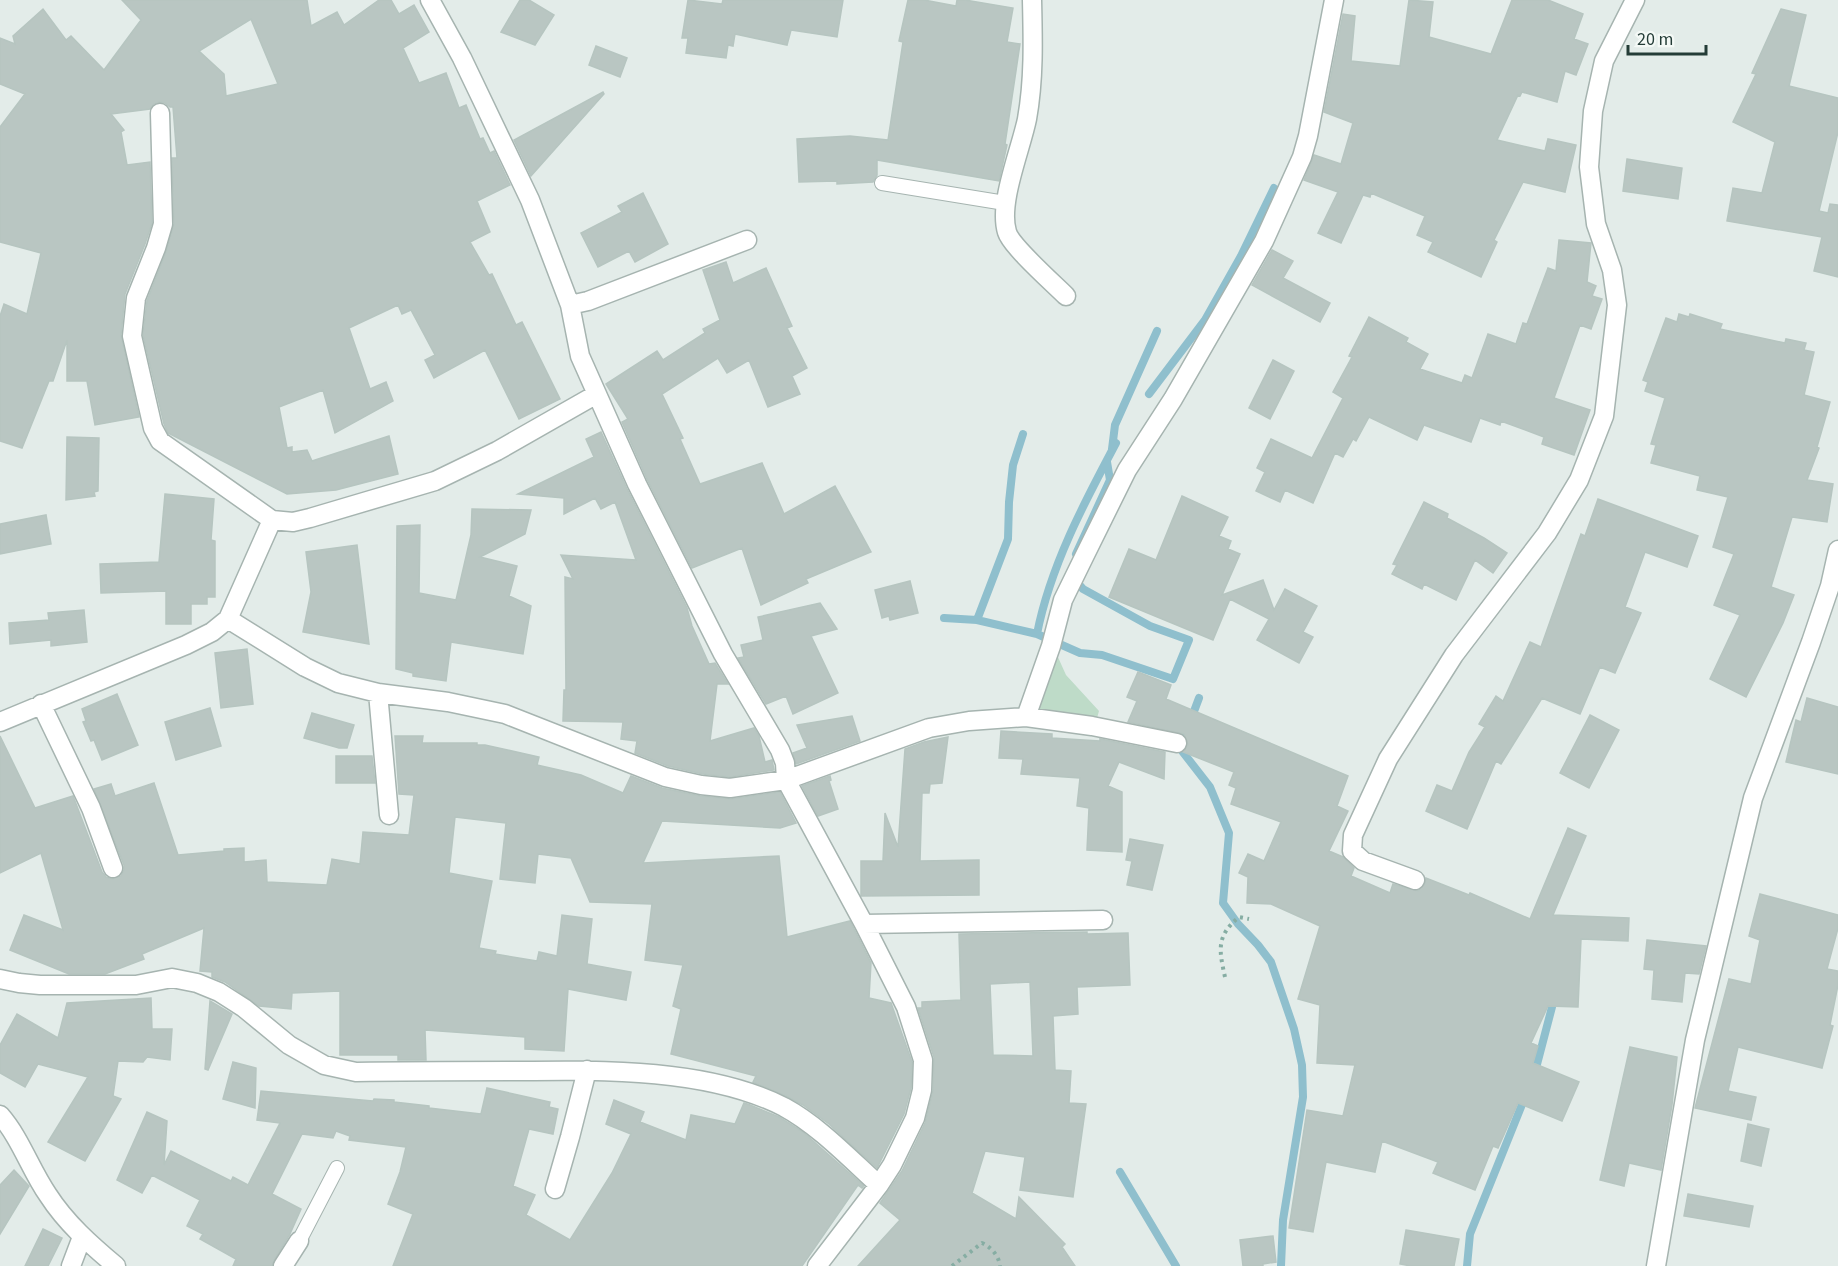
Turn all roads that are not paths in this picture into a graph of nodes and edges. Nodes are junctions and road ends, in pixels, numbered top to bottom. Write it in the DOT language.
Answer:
graph roads {
  1 [pos="430,0"];
  2 [pos="1032,0"];
  3 [pos="1334,0"];
  4 [pos="1635,0"];
  5 [pos="160,113"];
  6 [pos="882,183"];
  7 [pos="1005,203"];
  8 [pos="747,240"];
  9 [pos="1066,296"];
  10 [pos="570,305"];
  11 [pos="597,394"];
  12 [pos="272,520"];
  13 [pos="1838,550"];
  14 [pos="228,619"];
  15 [pos="378,693"];
  16 [pos="40,704"];
  17 [pos="1026,717"];
  18 [pos="0,722"];
  19 [pos="1177,744"];
  20 [pos="786,780"];
  21 [pos="389,815"];
  22 [pos="112,868"];
  23 [pos="1415,879"];
  24 [pos="1103,920"];
  25 [pos="864,924"];
  26 [pos="0,978"];
  27 [pos="587,1070"];
  28 [pos="0,1115"];
  29 [pos="337,1168"];
  30 [pos="879,1185"];
  31 [pos="555,1189"];
  32 [pos="82,1237"];
  33 [pos="299,1241"];
  34 [pos="71,1266"];
  35 [pos="116,1266"];
  36 [pos="283,1266"];
  37 [pos="818,1266"];
  38 [pos="1656,1266"];
  1 -- 10 [label="street"];
  2 -- 7 [label="street"];
  3 -- 17 [label="street"];
  4 -- 23 [label="street"];
  5 -- 12 [label="street"];
  6 -- 7 [label="lane"];
  7 -- 9 [label="street"];
  8 -- 10 [label="street"];
  10 -- 11 [label="street"];
  11 -- 12 [label="street"];
  11 -- 20 [label="street"];
  12 -- 14 [label="street"];
  13 -- 38 [label="street"];
  14 -- 15 [label="street"];
  14 -- 16 [label="street"];
  15 -- 20 [label="street"];
  15 -- 21 [label="street"];
  16 -- 18 [label="street"];
  16 -- 22 [label="street"];
  17 -- 19 [label="street"];
  17 -- 20 [label="street"];
  20 -- 25 [label="street"];
  24 -- 25 [label="street"];
  25 -- 30 [label="street"];
  26 -- 27 [label="street"];
  27 -- 30 [label="street"];
  27 -- 31 [label="street"];
  28 -- 32 [label="street"];
  29 -- 33 [label="lane"];
  30 -- 37 [label="street"];
  32 -- 34 [label="street"];
  32 -- 35 [label="street"];
  33 -- 36 [label="street"];
}
